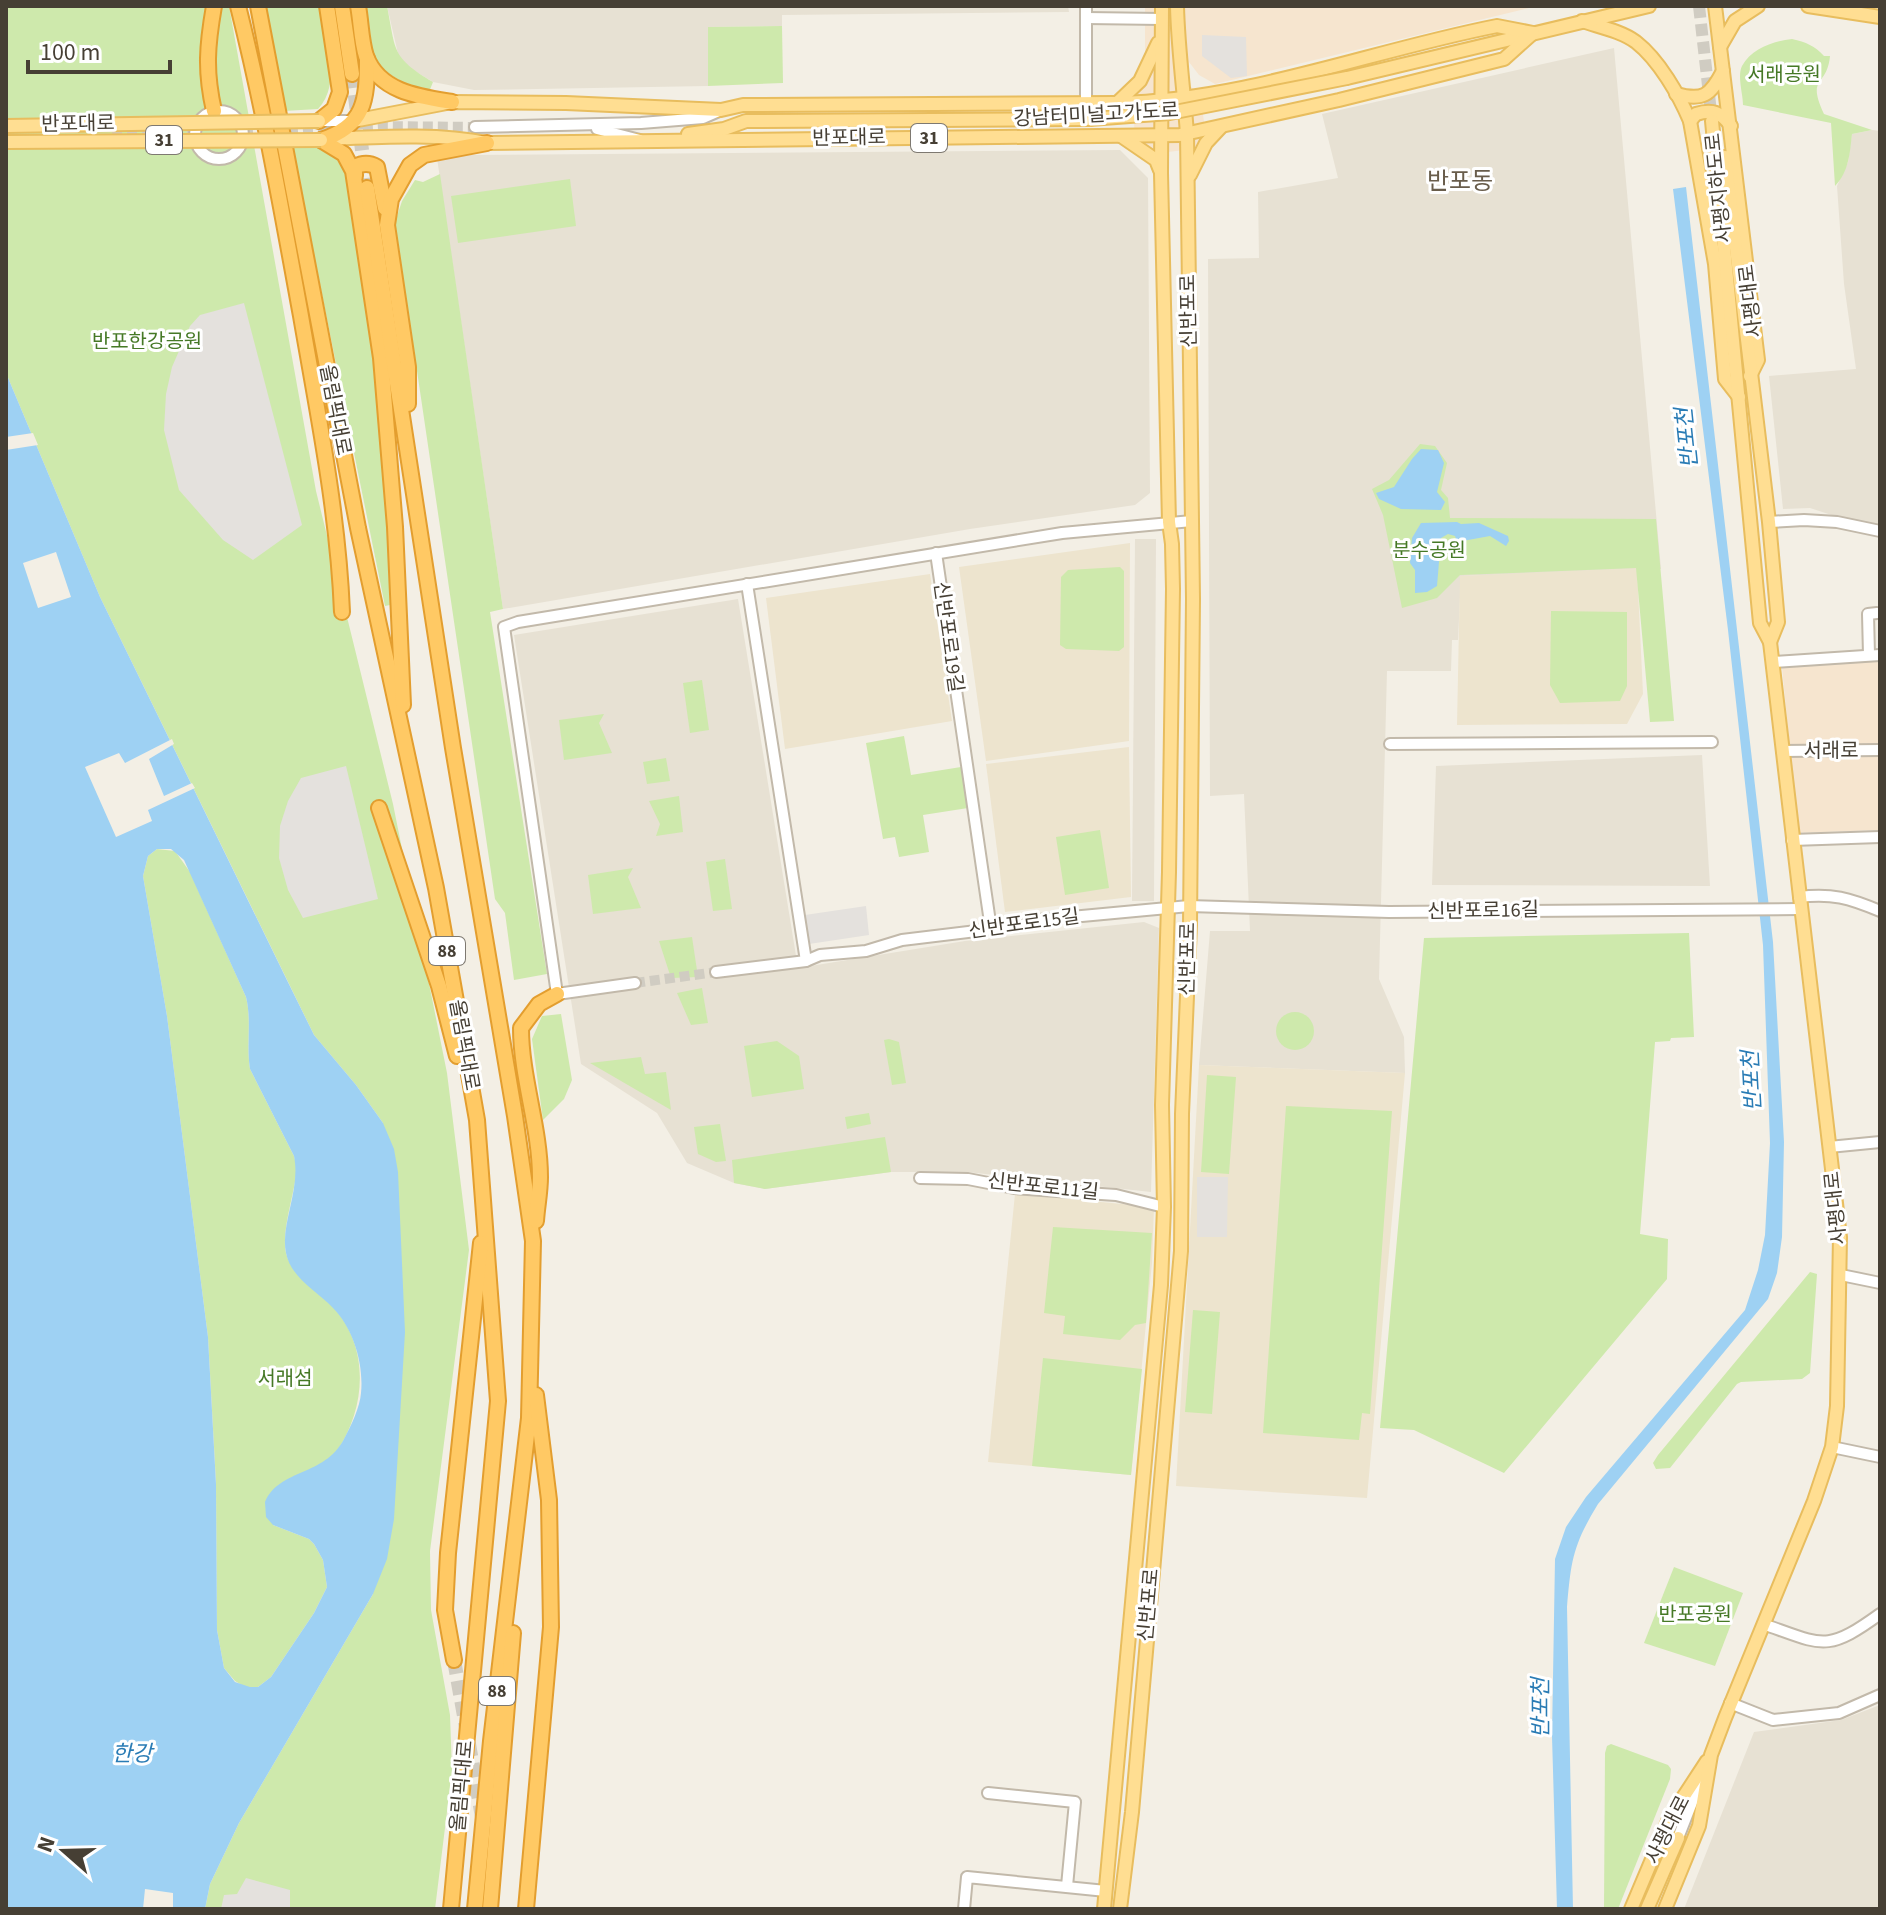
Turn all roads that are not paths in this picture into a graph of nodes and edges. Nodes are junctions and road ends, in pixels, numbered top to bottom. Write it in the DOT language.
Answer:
graph roads {
  1 [pos="214,6"];
  2 [pos="238,6"];
  3 [pos="258,6"];
  4 [pos="327,6"];
  5 [pos="342,6"];
  6 [pos="358,6"];
  7 [pos="1177,6"];
  8 [pos="1603,6"];
  9 [pos="1649,6"];
  10 [pos="1715,6"];
  11 [pos="1758,6"];
  12 [pos="1808,6"];
  13 [pos="1086,12"];
  14 [pos="1880,17"];
  15 [pos="1162,18"];
  16 [pos="1582,21"];
  17 [pos="1533,33"];
  18 [pos="1720,47"];
  19 [pos="367,57"];
  20 [pos="1179,65"];
  21 [pos="1723,71"];
  22 [pos="352,74"];
  23 [pos="368,76"];
  24 [pos="1274,82"];
  25 [pos="340,84"];
  26 [pos="1676,94"];
  27 [pos="1211,95"];
  28 [pos="261,98"];
  29 [pos="1185,99"];
  30 [pos="1161,101"];
  31 [pos="452,102"];
  32 [pos="1086,103"];
  33 [pos="1117,103"];
  34 [pos="721,110"];
  35 [pos="214,111"];
  36 [pos="1289,111"];
  37 [pos="319,121"];
  38 [pos="353,121"];
  39 [pos="746,121"];
  40 [pos="1690,121"];
  41 [pos="1721,122"];
  42 [pos="6,126"];
  43 [pos="579,126"];
  44 [pos="475,127"];
  45 [pos="1221,127"];
  46 [pos="1187,134"];
  47 [pos="1120,135"];
  48 [pos="1161,136"];
  49 [pos="321,140"];
  50 [pos="670,140"];
  51 [pos="643,141"];
  52 [pos="6,142"];
  53 [pos="487,143"];
  54 [pos="1161,173"];
  55 [pos="1187,182"];
  56 [pos="361,186"];
  57 [pos="297,207"];
  58 [pos="387,225"];
  59 [pos="310,281"];
  60 [pos="1741,399"];
  61 [pos="324,448"];
  62 [pos="408,448"];
  63 [pos="1192,521"];
  64 [pos="1169,522"];
  65 [pos="1769,522"];
  66 [pos="1880,531"];
  67 [pos="936,553"];
  68 [pos="747,584"];
  69 [pos="342,612"];
  70 [pos="1877,613"];
  71 [pos="1770,642"];
  72 [pos="1874,655"];
  73 [pos="1773,662"];
  74 [pos="1712,742"];
  75 [pos="1390,744"];
  76 [pos="1880,750"];
  77 [pos="1782,751"];
  78 [pos="406,756"];
  79 [pos="379,808"];
  80 [pos="1880,837"];
  81 [pos="1792,840"];
  82 [pos="1800,903"];
  83 [pos="1189,906"];
  84 [pos="1167,908"];
  85 [pos="1880,911"];
  86 [pos="991,929"];
  87 [pos="806,961"];
  88 [pos="716,972"];
  89 [pos="635,983"];
  90 [pos="557,994"];
  91 [pos="478,1134"];
  92 [pos="1880,1142"];
  93 [pos="1829,1147"];
  94 [pos="920,1178"];
  95 [pos="1164,1207"];
  96 [pos="485,1219"];
  97 [pos="533,1241"];
  98 [pos="1841,1275"];
  99 [pos="1880,1283"];
  100 [pos="530,1347"];
  101 [pos="1832,1447"];
  102 [pos="1880,1457"];
  103 [pos="523,1473"];
  104 [pos="1880,1614"];
  105 [pos="1763,1624"];
  106 [pos="454,1660"];
  107 [pos="1880,1695"];
  108 [pos="1730,1703"];
  109 [pos="1711,1755"];
  110 [pos="988,1793"];
  111 [pos="1678,1838"];
  112 [pos="1067,1886"];
  113 [pos="1106,1891"];
  114 [pos="451,1909"];
  115 [pos="475,1909"];
  116 [pos="490,1909"];
  117 [pos="526,1909"];
  118 [pos="964,1909"];
  119 [pos="1104,1909"];
  120 [pos="1120,1909"];
  121 [pos="1631,1909"];
  122 [pos="1647,1909"];
  123 [pos="1665,1909"];
  1 -- 35 [label="highway"];
  2 -- 28 [label="highway"];
  3 -- 57 [label="highway, 올림픽대로 / 88"];
  4 -- 25 [label="highway"];
  5 -- 22 [label="highway"];
  6 -- 19 [label="highway"];
  7 -- 20 [label="main road, 신반포로"];
  8 -- 16 [label="main road"];
  9 -- 16 [label="main road, 반포대로 / 31"];
  10 -- 18 [label="main road, 사평대로"];
  11 -- 18 [label="main road"];
  12 -- 14 [label="main road"];
  13 -- 15 [label="street"];
  13 -- 32 [label="street"];
  15 -- 30 [label="main road, 신반포로"];
  15 -- 33 [label="main road"];
  16 -- 17 [label="main road, 반포대로 / 31"];
  16 -- 26 [label="main road"];
  17 -- 24 [label="main road, 반포대로 / 31"];
  17 -- 36 [label="main road, 반포대로 / 31"];
  17 -- 39 [label="main road, 강남터미널고가도로 / 31, bridge"];
  18 -- 21 [label="main road, 사평대로"];
  19 -- 23 [label="highway"];
  19 -- 31 [label="highway"];
  20 -- 27 [label="main road"];
  20 -- 29 [label="main road, 신반포로"];
  21 -- 26 [label="main road"];
  21 -- 41 [label="main road, 사평대로"];
  23 -- 25 [label="highway"];
  23 -- 38 [label="highway"];
  24 -- 27 [label="main road, 반포대로 / 31"];
  24 -- 36 [label="main road"];
  25 -- 37 [label="highway"];
  26 -- 40 [label="main road"];
  27 -- 29 [label="main road, 반포대로 / 31"];
  28 -- 57 [label="highway"];
  28 -- 61 [label="highway"];
  29 -- 30 [label="main road, 반포대로 / 31"];
  29 -- 46 [label="main road, 신반포로"];
  30 -- 33 [label="main road, 반포대로 / 31"];
  30 -- 48 [label="main road, 신반포로"];
  31 -- 34 [label="main road, 반포대로 / 31"];
  31 -- 38 [label="main road, 반포대로 / 31"];
  32 -- 33 [label="main road, 반포대로 / 31"];
  32 -- 34 [label="main road, 반포대로 / 31"];
  34 -- 39 [label="main road, 31"];
  34 -- 43 [label="street"];
  35 -- 35 [label="street"];
  36 -- 45 [label="main road, 반포대로 / 31"];
  37 -- 38 [label="street, 반포대로 / 31"];
  37 -- 42 [label="main road, 반포대로 / 31, bridge"];
  38 -- 49 [label="highway"];
  39 -- 50 [label="main road, 31"];
  40 -- 41 [label="main road"];
  40 -- 60 [label="main road"];
  41 -- 60 [label="main road, 사평지하도로"];
  41 -- 65 [label="main road, 사평대로"];
  43 -- 44 [label="street"];
  43 -- 51 [label="street"];
  45 -- 46 [label="main road, 반포대로 / 31"];
  45 -- 55 [label="main road"];
  46 -- 48 [label="main road, 반포대로 / 31"];
  46 -- 55 [label="main road, 신반포로"];
  47 -- 48 [label="main road, 반포대로 / 31"];
  47 -- 50 [label="main road, 반포대로 / 31"];
  47 -- 54 [label="main road"];
  48 -- 54 [label="main road, 신반포로"];
  49 -- 52 [label="main road, 반포대로 / 31, bridge"];
  49 -- 53 [label="main road, 반포대로 / 31"];
  49 -- 56 [label="highway"];
  50 -- 51 [label="main road, 반포대로 / 31"];
  51 -- 53 [label="main road, 반포대로 / 31"];
  53 -- 58 [label="highway"];
  54 -- 64 [label="main road, 신반포로"];
  55 -- 63 [label="main road, 신반포로"];
  56 -- 58 [label="highway"];
  56 -- 62 [label="highway, 올림픽대로 / 88"];
  56 -- 78 [label="highway"];
  57 -- 59 [label="highway, 올림픽대로 / 88"];
  58 -- 62 [label="highway"];
  59 -- 61 [label="highway"];
  59 -- 78 [label="highway, 올림픽대로 / 88"];
  60 -- 71 [label="main road, 사평대로"];
  61 -- 69 [label="highway"];
  62 -- 97 [label="highway, 올림픽대로 / 88"];
  63 -- 64 [label="street, 신반포로19길"];
  63 -- 83 [label="main road, 신반포로"];
  64 -- 67 [label="street, 신반포로19길"];
  64 -- 84 [label="main road, 신반포로"];
  65 -- 66 [label="street"];
  65 -- 71 [label="main road, 사평대로"];
  67 -- 68 [label="street"];
  67 -- 86 [label="street, 신반포로19길"];
  68 -- 87 [label="street"];
  68 -- 90 [label="street"];
  70 -- 72 [label="street"];
  71 -- 73 [label="main road, 사평대로"];
  72 -- 73 [label="street"];
  73 -- 77 [label="main road, 사평대로"];
  74 -- 75 [label="street"];
  76 -- 77 [label="street, 서래로"];
  77 -- 81 [label="main road, 사평대로"];
  78 -- 91 [label="highway, 올림픽대로 / 88"];
  79 -- 91 [label="highway"];
  80 -- 81 [label="street"];
  81 -- 82 [label="main road, 사평대로"];
  82 -- 83 [label="street, 신반포로16길"];
  82 -- 85 [label="street, 신반포로16길"];
  82 -- 93 [label="main road, 사평대로"];
  83 -- 84 [label="street, 신반포로16길"];
  83 -- 120 [label="main road, 신반포로"];
  84 -- 86 [label="street, 신반포로15길"];
  84 -- 95 [label="main road, 신반포로"];
  86 -- 87 [label="street, 신반포로15길"];
  87 -- 88 [label="street, 신반포로15길"];
  89 -- 90 [label="street"];
  90 -- 97 [label="highway"];
  91 -- 96 [label="highway, 올림픽대로 / 88"];
  92 -- 93 [label="street"];
  93 -- 98 [label="main road, 사평대로"];
  94 -- 95 [label="street, 신반포로11길"];
  95 -- 113 [label="main road, 신반포로"];
  96 -- 106 [label="highway"];
  96 -- 114 [label="highway, 올림픽대로 / 88"];
  97 -- 100 [label="highway, 올림픽대로 / 88"];
  98 -- 99 [label="street"];
  98 -- 101 [label="main road, 사평대로"];
  100 -- 103 [label="highway, 올림픽대로 / 88"];
  100 -- 117 [label="highway"];
  101 -- 102 [label="street"];
  101 -- 105 [label="main road, 사평대로"];
  103 -- 115 [label="highway, 올림픽대로 / 88"];
  103 -- 116 [label="highway, 올림픽대로 / 88"];
  104 -- 105 [label="street"];
  105 -- 108 [label="main road, 사평대로"];
  107 -- 108 [label="street"];
  108 -- 109 [label="main road, 사평대로"];
  109 -- 111 [label="street, 사평대로"];
  109 -- 121 [label="main road, 사평대로"];
  109 -- 123 [label="main road, 사평대로"];
  110 -- 112 [label="street"];
  111 -- 122 [label="main road"];
  112 -- 113 [label="street"];
  112 -- 118 [label="street"];
  113 -- 119 [label="main road, 신반포로"];
}
